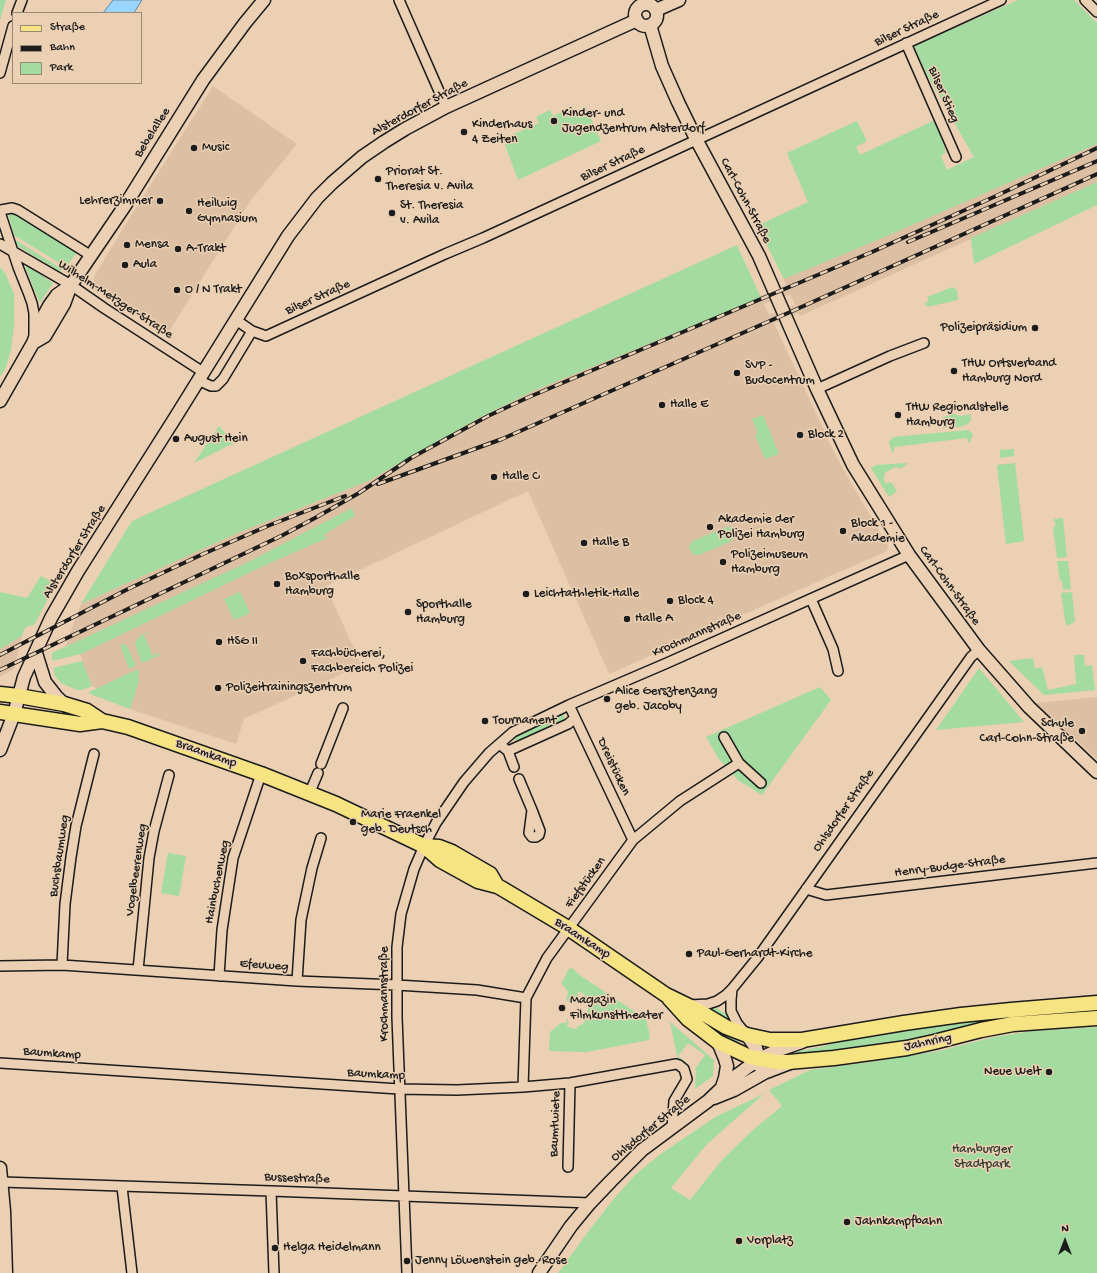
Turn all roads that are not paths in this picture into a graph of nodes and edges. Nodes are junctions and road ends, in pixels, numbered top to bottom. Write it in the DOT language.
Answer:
graph roads {
  1 [pos="22,0"];
  2 [pos="264,0"];
  3 [pos="399,0"];
  4 [pos="679,0"];
  5 [pos="1001,0"];
  6 [pos="1085,0"];
  7 [pos="644,2"];
  8 [pos="656,10"];
  9 [pos="17,12"];
  10 [pos="1097,12"];
  11 [pos="637,20"];
  12 [pos="650,26"];
  13 [pos="12,30"];
  14 [pos="906,44"];
  15 [pos="0,72"];
  16 [pos="446,107"];
  17 [pos="696,139"];
  18 [pos="956,157"];
  19 [pos="0,211"];
  20 [pos="0,243"];
  21 [pos="12,250"];
  22 [pos="90,255"];
  23 [pos="18,267"];
  24 [pos="71,285"];
  25 [pos="236,320"];
  26 [pos="252,331"];
  27 [pos="33,343"];
  28 [pos="924,343"];
  29 [pos="201,376"];
  30 [pos="817,389"];
  31 [pos="0,402"];
  32 [pos="909,555"];
  33 [pos="811,599"];
  34 [pos="979,650"];
  35 [pos="36,653"];
  36 [pos="838,671"];
  37 [pos="0,694"];
  38 [pos="19,696"];
  39 [pos="64,704"];
  40 [pos="569,705"];
  41 [pos="343,708"];
  42 [pos="7,713"];
  43 [pos="575,718"];
  44 [pos="102,721"];
  45 [pos="724,737"];
  46 [pos="498,744"];
  47 [pos="0,747"];
  48 [pos="508,751"];
  49 [pos="94,754"];
  50 [pos="739,762"];
  51 [pos="514,767"];
  52 [pos="1097,772"];
  53 [pos="261,774"];
  54 [pos="169,776"];
  55 [pos="520,779"];
  56 [pos="761,783"];
  57 [pos="310,792"];
  58 [pos="532,810"];
  59 [pos="321,838"];
  60 [pos="633,840"];
  61 [pos="424,846"];
  62 [pos="1097,863"];
  63 [pos="806,890"];
  64 [pos="568,928"];
  65 [pos="62,965"];
  66 [pos="0,966"];
  67 [pos="138,970"];
  68 [pos="219,976"];
  69 [pos="297,981"];
  70 [pos="397,985"];
  71 [pos="732,989"];
  72 [pos="666,995"];
  73 [pos="526,998"];
  74 [pos="1097,1003"];
  75 [pos="688,1005"];
  76 [pos="1097,1018"];
  77 [pos="840,1034"];
  78 [pos="748,1035"];
  79 [pos="810,1039"];
  80 [pos="718,1042"];
  81 [pos="759,1059"];
  82 [pos="798,1061"];
  83 [pos="0,1063"];
  84 [pos="750,1080"];
  85 [pos="570,1083"];
  86 [pos="523,1087"];
  87 [pos="722,1087"];
  88 [pos="400,1090"];
  89 [pos="708,1101"];
  90 [pos="672,1128"];
  91 [pos="568,1167"];
  92 [pos="0,1168"];
  93 [pos="2,1182"];
  94 [pos="122,1187"];
  95 [pos="271,1191"];
  96 [pos="404,1196"];
  97 [pos="590,1203"];
  98 [pos="6,1273"];
  99 [pos="132,1273"];
  100 [pos="274,1273"];
  101 [pos="407,1273"];
  102 [pos="539,1273"];
  1 -- 9 [label="street"];
  2 -- 22 [label="street, Bebelallee"];
  3 -- 16 [label="street"];
  4 -- 8 [label="street"];
  5 -- 14 [label="street, Bilser Straße"];
  6 -- 10 [label="street"];
  7 -- 8 [label="street"];
  7 -- 11 [label="street"];
  8 -- 12 [label="street"];
  11 -- 12 [label="street"];
  11 -- 16 [label="street, Alsterdorfer Straße"];
  12 -- 17 [label="street, Carl-Cohn-Straße"];
  13 -- 15 [label="street"];
  14 -- 17 [label="street, Bilser Straße"];
  14 -- 18 [label="street, Bilser Stieg"];
  16 -- 25 [label="street, Alsterdorfer Straße"];
  17 -- 26 [label="street, Bilser Straße"];
  17 -- 30 [label="street, Carl-Cohn-Straße"];
  19 -- 21 [label="street"];
  19 -- 22 [label="street, Wilhelm-Metzger-Straße"];
  20 -- 21 [label="street, Wilhelm-Metzger-Straße"];
  20 -- 23 [label="street, Wilhelm-Metzger-Straße"];
  21 -- 23 [label="street, Wilhelm-Metzger-Straße"];
  21 -- 24 [label="street, Wilhelm-Metzger-Straße"];
  22 -- 24 [label="street, Bebelallee"];
  23 -- 27 [label="street, Wilhelm-Metzger-Straße"];
  24 -- 27 [label="street, Bebelallee"];
  24 -- 29 [label="street, Wilhelm-Metzger-Straße"];
  25 -- 26 [label="street, Bilser Straße"];
  25 -- 29 [label="street, Alsterdorfer Straße"];
  26 -- 29 [label="street"];
  27 -- 31 [label="street, Bebelallee"];
  28 -- 30 [label="street"];
  29 -- 35 [label="street, Alsterdorfer Straße"];
  30 -- 32 [label="street, Carl-Cohn-Straße"];
  32 -- 33 [label="street, Krochmannstraße"];
  32 -- 34 [label="street, Carl-Cohn-Straße"];
  33 -- 36 [label="street"];
  33 -- 40 [label="street, Krochmannstraße"];
  34 -- 52 [label="street, Carl-Cohn-Straße"];
  34 -- 63 [label="street, Ohlsdorfer Straße"];
  35 -- 38 [label="street, Alsterdorfer Straße"];
  35 -- 39 [label="street"];
  37 -- 38 [label="main road, Braamkamp"];
  38 -- 39 [label="main road, Braamkamp"];
  38 -- 42 [label="street, Alsterdorfer Straße"];
  39 -- 44 [label="main road, Braamkamp"];
  40 -- 43 [label="street, Dreistücken"];
  40 -- 46 [label="street, Krochmannstraße"];
  41 -- 57 [label="street"];
  42 -- 44 [label="main road, Braamkamp"];
  42 -- 47 [label="street, Alsterdorfer Straße"];
  43 -- 48 [label="street"];
  43 -- 60 [label="street, Dreistücken"];
  44 -- 53 [label="main road, Braamkamp"];
  45 -- 50 [label="street"];
  46 -- 48 [label="street"];
  46 -- 61 [label="street, Krochmannstraße"];
  48 -- 51 [label="street"];
  49 -- 65 [label="street, Buchsbaumweg"];
  50 -- 56 [label="street"];
  50 -- 60 [label="street, Fiefstücken"];
  53 -- 57 [label="main road, Braamkamp"];
  53 -- 68 [label="street, Hainbuchenweg"];
  54 -- 67 [label="street, Vogelbeerenweg"];
  55 -- 58 [label="street"];
  57 -- 61 [label="main road, Braamkamp"];
  59 -- 69 [label="street"];
  60 -- 64 [label="street, Fiefstücken"];
  61 -- 64 [label="main road, Braamkamp"];
  61 -- 70 [label="street, Krochmannstraße"];
  62 -- 63 [label="street, Henry-Budge-Straße"];
  63 -- 71 [label="street, Ohlsdorfer Straße"];
  64 -- 72 [label="main road, Braamkamp"];
  64 -- 73 [label="street, Fiefstücken"];
  65 -- 66 [label="street, Efeuweg"];
  65 -- 67 [label="street, Efeuweg"];
  67 -- 68 [label="street, Efeuweg"];
  68 -- 69 [label="street, Efeuweg"];
  69 -- 70 [label="street, Efeuweg"];
  70 -- 73 [label="street, Efeuweg"];
  70 -- 88 [label="street, Krochmannstraße"];
  71 -- 75 [label="street, Ohlsdorfer Straße"];
  71 -- 78 [label="street"];
  72 -- 75 [label="main road, Braamkamp"];
  72 -- 80 [label="main road, Braamkamp"];
  73 -- 86 [label="street, Fiefstücken"];
  74 -- 77 [label="main road, Jahnring"];
  75 -- 78 [label="main road, Braamkamp"];
  76 -- 82 [label="main road, Jahnring"];
  77 -- 79 [label="main road, Braamkamp"];
  78 -- 79 [label="main road, Braamkamp"];
  78 -- 81 [label="street"];
  79 -- 81 [label="street, Ohlsdorfer Straße"];
  80 -- 81 [label="main road, Braamkamp"];
  80 -- 87 [label="street"];
  81 -- 82 [label="main road, Jahnring"];
  81 -- 84 [label="street"];
  81 -- 87 [label="street, Ohlsdorfer Straße"];
  82 -- 84 [label="street, Ohlsdorfer Straße"];
  83 -- 88 [label="street, Baumkamp"];
  84 -- 89 [label="street, Ohlsdorfer Straße"];
  85 -- 86 [label="street, Baumkamp"];
  85 -- 90 [label="street, Baumkamp"];
  85 -- 91 [label="street, Baumtwiete"];
  86 -- 88 [label="street, Baumkamp"];
  87 -- 89 [label="street, Ohlsdorfer Straße"];
  88 -- 96 [label="street, Krochmannstraße"];
  89 -- 90 [label="street, Ohlsdorfer Straße"];
  90 -- 97 [label="street, Ohlsdorfer Straße"];
  92 -- 93 [label="street"];
  93 -- 94 [label="street, Bussestraße"];
  93 -- 98 [label="street"];
  94 -- 95 [label="street, Bussestraße"];
  94 -- 99 [label="street"];
  95 -- 96 [label="street, Bussestraße"];
  95 -- 100 [label="street"];
  96 -- 97 [label="street, Bussestraße"];
  96 -- 101 [label="street, Krochmannstraße"];
  97 -- 102 [label="street, Ohlsdorfer Straße"];
}
